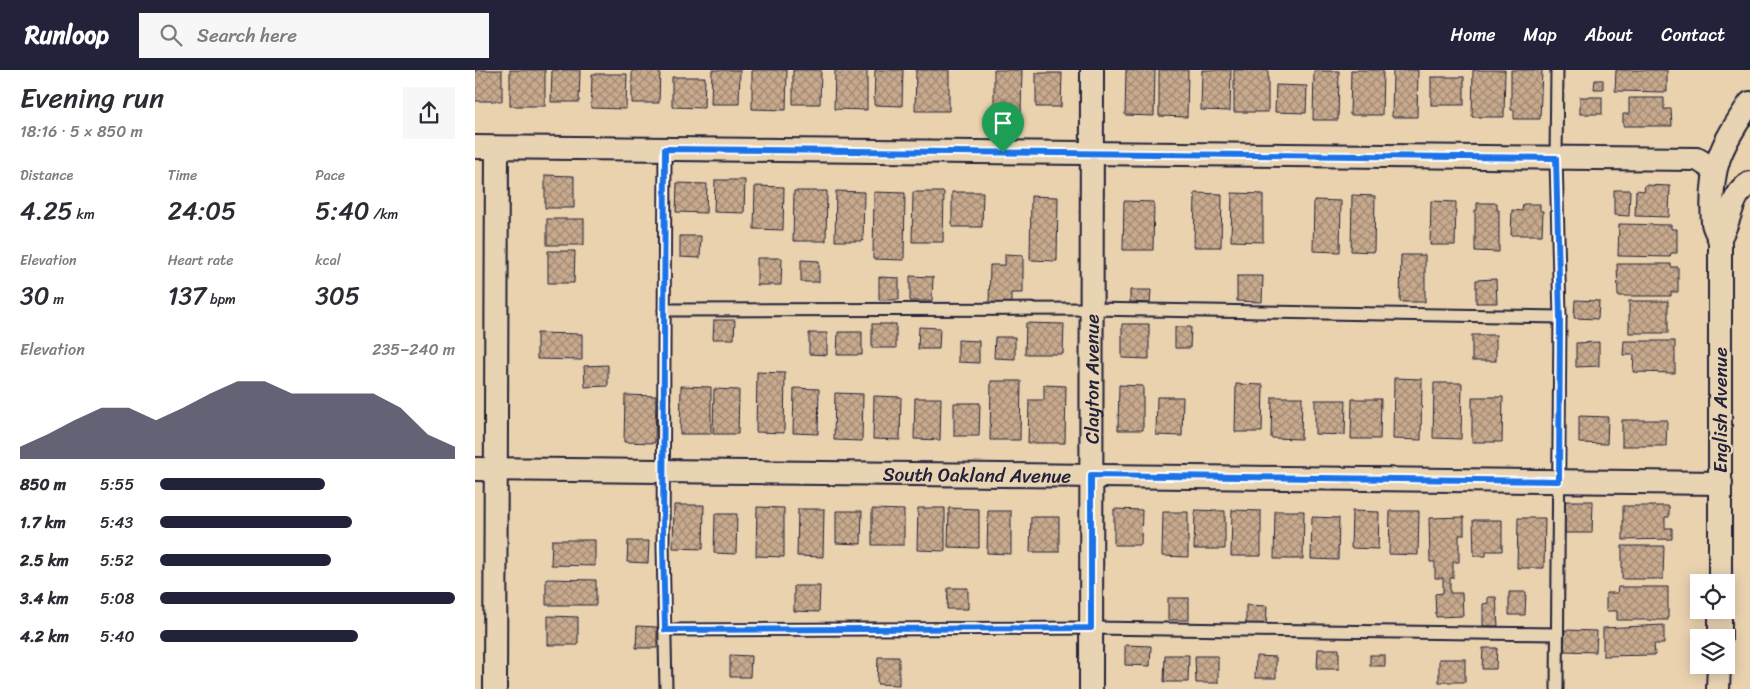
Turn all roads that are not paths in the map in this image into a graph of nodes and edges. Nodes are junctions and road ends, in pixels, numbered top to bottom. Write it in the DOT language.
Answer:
graph roads {
  1 [pos="1092,70"];
  2 [pos="1557,70"];
  3 [pos="1750,103"];
  4 [pos="486,148"];
  5 [pos="665,149"];
  6 [pos="1091,154"];
  7 [pos="1556,158"];
  8 [pos="1715,170"];
  9 [pos="1750,182"];
  10 [pos="1720,237"];
  11 [pos="1091,309"];
  12 [pos="664,310"];
  13 [pos="1560,318"];
  14 [pos="485,470"];
  15 [pos="664,471"];
  16 [pos="1091,475"];
  17 [pos="1559,481"];
  18 [pos="1721,483"];
  19 [pos="1720,574"];
  20 [pos="1091,628"];
  21 [pos="665,630"];
  22 [pos="1557,634"];
  23 [pos="1719,674"];
  24 [pos="495,689"];
  25 [pos="666,689"];
  26 [pos="1091,689"];
  27 [pos="1557,689"];
  28 [pos="1718,689"];
  1 -- 6 [label="street, Clayton Avenue"];
  2 -- 7 [label="lane"];
  3 -- 8 [label="street, English Avenue"];
  4 -- 5 [label="street"];
  4 -- 14 [label="street"];
  5 -- 6 [label="street"];
  5 -- 12 [label="lane"];
  6 -- 7 [label="street"];
  6 -- 11 [label="street, Clayton Avenue"];
  7 -- 8 [label="street"];
  7 -- 13 [label="lane"];
  8 -- 10 [label="street, English Avenue"];
  9 -- 10 [label="street, English Avenue"];
  10 -- 18 [label="street, English Avenue"];
  11 -- 12 [label="lane"];
  11 -- 13 [label="lane"];
  11 -- 16 [label="street, Clayton Avenue"];
  12 -- 15 [label="lane"];
  13 -- 17 [label="lane"];
  14 -- 15 [label="street, South Oakland Avenue"];
  14 -- 24 [label="street"];
  15 -- 16 [label="street, South Oakland Avenue"];
  15 -- 21 [label="lane"];
  16 -- 17 [label="street, South Oakland Avenue"];
  16 -- 20 [label="street, Clayton Avenue"];
  17 -- 18 [label="street, South Oakland Avenue"];
  17 -- 22 [label="lane"];
  18 -- 19 [label="street, English Avenue"];
  20 -- 21 [label="lane"];
  20 -- 22 [label="lane"];
  20 -- 26 [label="street, Clayton Avenue"];
  21 -- 25 [label="lane"];
  22 -- 27 [label="lane"];
  23 -- 28 [label="street"];
}
